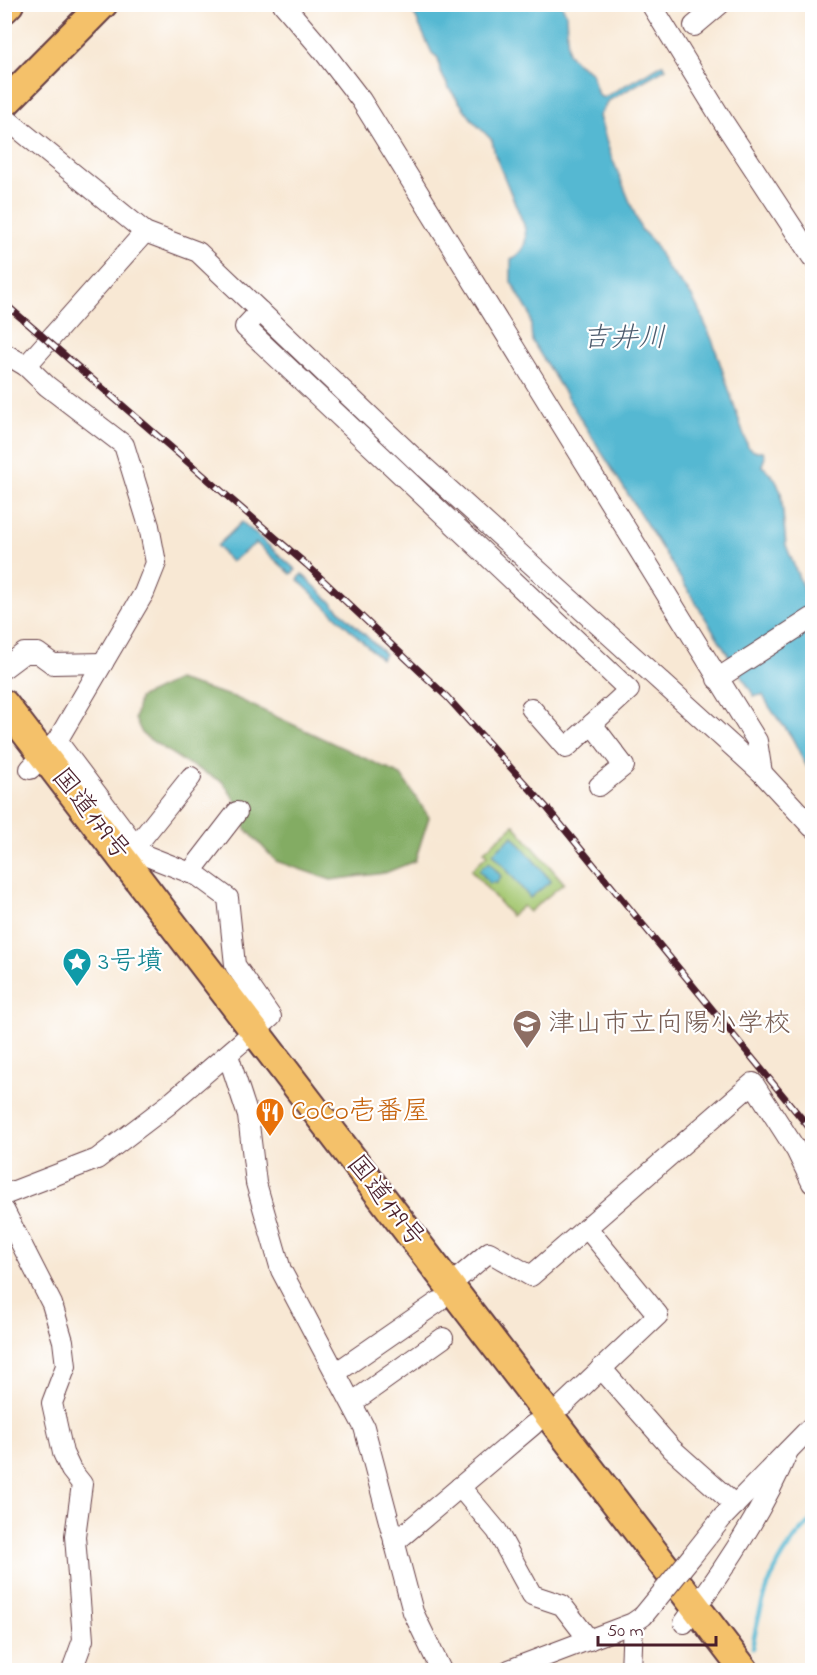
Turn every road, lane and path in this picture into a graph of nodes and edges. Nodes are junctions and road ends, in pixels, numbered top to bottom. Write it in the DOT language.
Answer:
graph roads {
  1 [pos="9,4"];
  2 [pos="78,4"];
  3 [pos="103,4"];
  4 [pos="283,4"];
  5 [pos="301,4"];
  6 [pos="651,4"];
  7 [pos="720,4"];
  8 [pos="4,9"];
  9 [pos="694,26"];
  10 [pos="324,52"];
  11 [pos="4,76"];
  12 [pos="4,104"];
  13 [pos="4,117"];
  14 [pos="145,232"];
  15 [pos="813,257"];
  16 [pos="260,311"];
  17 [pos="4,352"];
  18 [pos="26,366"];
  19 [pos="414,458"];
  20 [pos="400,473"];
  21 [pos="813,618"];
  22 [pos="593,621"];
  23 [pos="575,638"];
  24 [pos="103,663"];
  25 [pos="4,668"];
  26 [pos="717,679"];
  27 [pos="4,704"];
  28 [pos="531,708"];
  29 [pos="592,724"];
  30 [pos="4,736"];
  31 [pos="43,755"];
  32 [pos="762,773"];
  33 [pos="191,777"];
  34 [pos="599,786"];
  35 [pos="237,812"];
  36 [pos="813,827"];
  37 [pos="136,846"];
  38 [pos="190,873"];
  39 [pos="242,1043"];
  40 [pos="813,1183"];
  41 [pos="4,1195"];
  42 [pos="4,1210"];
  43 [pos="587,1228"];
  44 [pos="444,1294"];
  45 [pos="442,1338"];
  46 [pos="601,1368"];
  47 [pos="338,1372"];
  48 [pos="353,1402"];
  49 [pos="562,1405"];
  50 [pos="533,1425"];
  51 [pos="813,1426"];
  52 [pos="788,1451"];
  53 [pos="460,1487"];
  54 [pos="735,1505"];
  55 [pos="394,1543"];
  56 [pos="690,1615"];
  57 [pos="638,1620"];
  58 [pos="589,1640"];
  59 [pos="72,1671"];
  60 [pos="441,1671"];
  61 [pos="509,1671"];
  62 [pos="631,1671"];
  63 [pos="721,1671"];
  64 [pos="744,1671"];
  1 -- 8 [label="highway"];
  2 -- 11 [label="highway"];
  3 -- 12 [label="highway"];
  4 -- 10 [label="street"];
  5 -- 10 [label="street"];
  6 -- 15 [label="street"];
  7 -- 9 [label="street"];
  10 -- 26 [label="street"];
  13 -- 14 [label="street"];
  14 -- 16 [label="street"];
  14 -- 18 [label="street"];
  16 -- 19 [label="street"];
  16 -- 20 [label="street"];
  17 -- 18 [label="street"];
  18 -- 24 [label="street"];
  19 -- 20 [label="street"];
  19 -- 22 [label="street"];
  20 -- 23 [label="street"];
  21 -- 26 [label="street"];
  22 -- 23 [label="street"];
  22 -- 32 [label="street"];
  23 -- 29 [label="street"];
  24 -- 25 [label="street"];
  24 -- 31 [label="street"];
  26 -- 32 [label="street"];
  27 -- 31 [label="highway, 国道179号"];
  28 -- 29 [label="street"];
  29 -- 34 [label="street"];
  30 -- 31 [label="highway, 国道179号"];
  31 -- 37 [label="street"];
  31 -- 39 [label="highway, 国道179号"];
  32 -- 36 [label="street"];
  33 -- 37 [label="street"];
  35 -- 38 [label="street"];
  37 -- 38 [label="street"];
  38 -- 39 [label="street"];
  39 -- 41 [label="street"];
  39 -- 44 [label="highway, 国道179号"];
  39 -- 47 [label="street"];
  40 -- 43 [label="street"];
  42 -- 59 [label="street"];
  43 -- 44 [label="street"];
  43 -- 46 [label="street"];
  44 -- 47 [label="street"];
  44 -- 50 [label="highway, 国道179号"];
  44 -- 56 [label="highway, 国道179号"];
  45 -- 48 [label="street"];
  46 -- 49 [label="street"];
  46 -- 54 [label="street"];
  47 -- 48 [label="street"];
  48 -- 55 [label="street"];
  50 -- 53 [label="street"];
  50 -- 56 [label="highway, 国道179号"];
  51 -- 52 [label="street"];
  52 -- 54 [label="street"];
  52 -- 56 [label="street"];
  53 -- 55 [label="street"];
  53 -- 58 [label="street"];
  54 -- 57 [label="street, bridge"];
  55 -- 60 [label="street"];
  56 -- 63 [label="highway, 国道179号"];
  56 -- 64 [label="highway, 国道179号"];
  57 -- 58 [label="street"];
  57 -- 62 [label="street"];
  58 -- 61 [label="street"];
}
